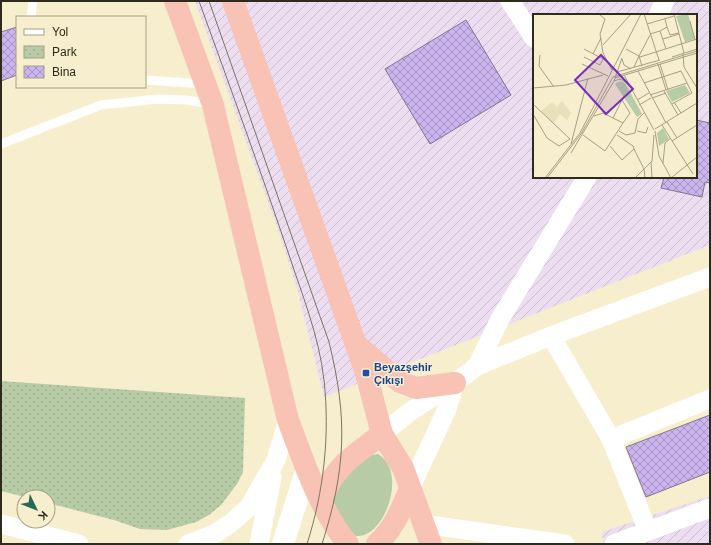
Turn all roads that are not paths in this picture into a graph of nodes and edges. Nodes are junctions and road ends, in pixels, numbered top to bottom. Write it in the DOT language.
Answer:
graph roads {
  1 [pos="34,1"];
  2 [pos="176,1"];
  3 [pos="233,1"];
  4 [pos="510,1"];
  5 [pos="665,1"];
  6 [pos="658,14"];
  7 [pos="31,16"];
  8 [pos="533,36"];
  9 [pos="146,80"];
  10 [pos="206,84"];
  11 [pos="214,105"];
  12 [pos="1,144"];
  13 [pos="586,178"];
  14 [pos="710,278"];
  15 [pos="551,336"];
  16 [pos="355,343"];
  17 [pos="478,366"];
  18 [pos="455,383"];
  19 [pos="710,399"];
  20 [pos="288,420"];
  21 [pos="382,434"];
  22 [pos="611,439"];
  23 [pos="276,460"];
  24 [pos="307,468"];
  25 [pos="410,489"];
  26 [pos="321,499"];
  27 [pos="710,508"];
  28 [pos="1,524"];
  29 [pos="648,531"];
  30 [pos="427,534"];
  31 [pos="79,544"];
  32 [pos="188,544"];
  33 [pos="259,544"];
  34 [pos="283,544"];
  35 [pos="348,544"];
  36 [pos="378,544"];
  37 [pos="565,544"];
  38 [pos="614,544"];
  1 -- 7 [label="lane"];
  2 -- 10 [label="highway"];
  3 -- 16 [label="highway"];
  4 -- 8 [label="street"];
  5 -- 6 [label="street"];
  9 -- 10 [label="lane"];
  10 -- 11 [label="highway"];
  11 -- 12 [label="lane"];
  11 -- 20 [label="highway"];
  13 -- 17 [label="street"];
  14 -- 15 [label="street"];
  15 -- 17 [label="street"];
  15 -- 22 [label="street"];
  16 -- 18 [label="highway"];
  16 -- 21 [label="highway"];
  17 -- 18 [label="street"];
  18 -- 21 [label="street"];
  18 -- 25 [label="street"];
  19 -- 22 [label="street"];
  20 -- 23 [label="street"];
  20 -- 24 [label="highway"];
  21 -- 25 [label="highway"];
  21 -- 26 [label="highway"];
  22 -- 29 [label="street"];
  23 -- 32 [label="street"];
  23 -- 33 [label="street"];
  24 -- 26 [label="highway"];
  24 -- 34 [label="main road"];
  25 -- 30 [label="highway"];
  25 -- 36 [label="highway"];
  26 -- 35 [label="highway"];
  27 -- 29 [label="street"];
  28 -- 31 [label="street"];
  29 -- 38 [label="street"];
  30 -- 37 [label="street"];
}
